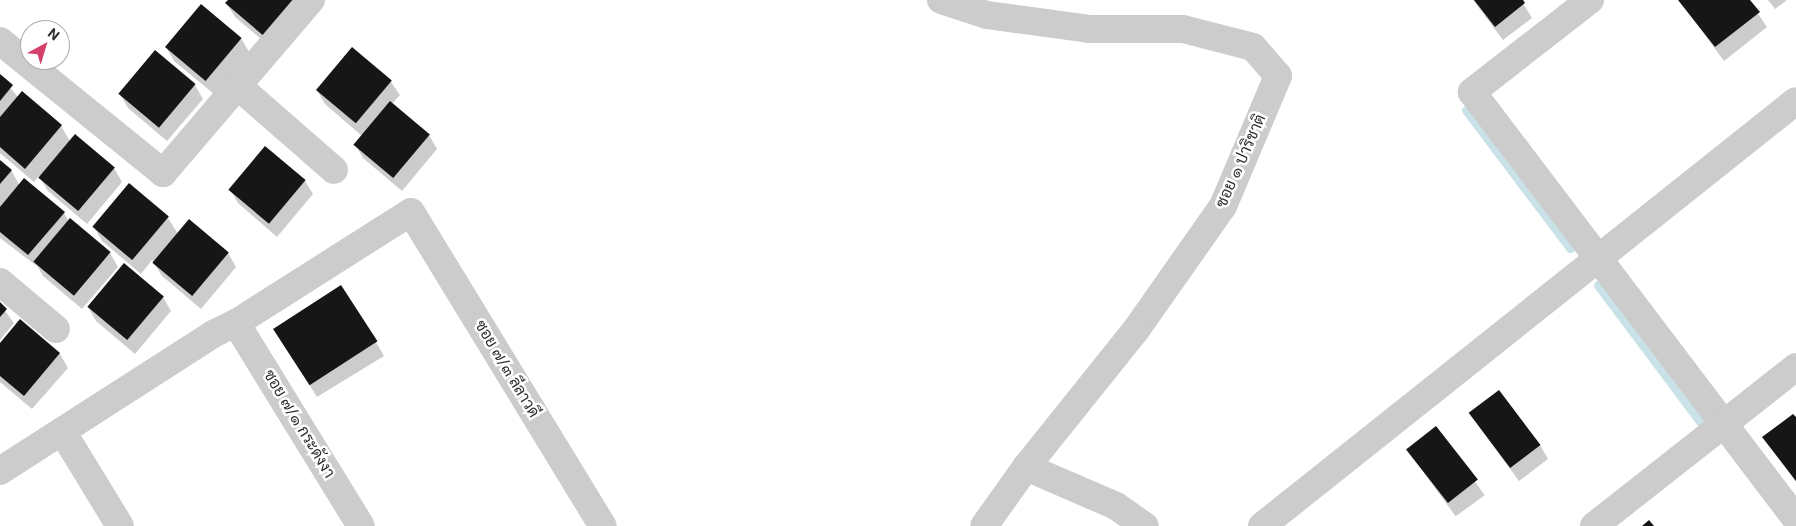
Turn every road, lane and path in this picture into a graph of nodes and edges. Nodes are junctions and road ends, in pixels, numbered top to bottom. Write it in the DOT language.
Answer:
graph roads {
  1 [pos="311,0"];
  2 [pos="941,0"];
  3 [pos="1590,0"];
  4 [pos="0,41"];
  5 [pos="239,87"];
  6 [pos="1796,101"];
  7 [pos="334,170"];
  8 [pos="1598,258"];
  9 [pos="0,282"];
  10 [pos="236,323"];
  11 [pos="56,329"];
  12 [pos="1796,367"];
  13 [pos="1724,424"];
  14 [pos="62,431"];
  15 [pos="1026,467"];
  16 [pos="0,471"];
  17 [pos="1796,519"];
  18 [pos="120,526"];
  19 [pos="361,526"];
  20 [pos="603,526"];
  21 [pos="984,526"];
  22 [pos="1145,526"];
  23 [pos="1262,526"];
  24 [pos="1594,526"];
  1 -- 5 [label="street"];
  2 -- 15 [label="street, ซอย ๑ ปาริชาติ"];
  3 -- 8 [label="street"];
  4 -- 5 [label="street"];
  5 -- 7 [label="street"];
  6 -- 8 [label="street"];
  8 -- 13 [label="street"];
  8 -- 23 [label="street"];
  9 -- 11 [label="street"];
  10 -- 14 [label="street"];
  10 -- 19 [label="street, ซอย ๗/๑ กระดังงา"];
  10 -- 20 [label="street, ซอย ๗/๓ ลีลาวดี"];
  12 -- 13 [label="street"];
  13 -- 17 [label="street"];
  13 -- 24 [label="street"];
  14 -- 16 [label="street"];
  14 -- 18 [label="street"];
  15 -- 21 [label="street, ซอย ๑ ปาริชาติ"];
  15 -- 22 [label="street"];
}
